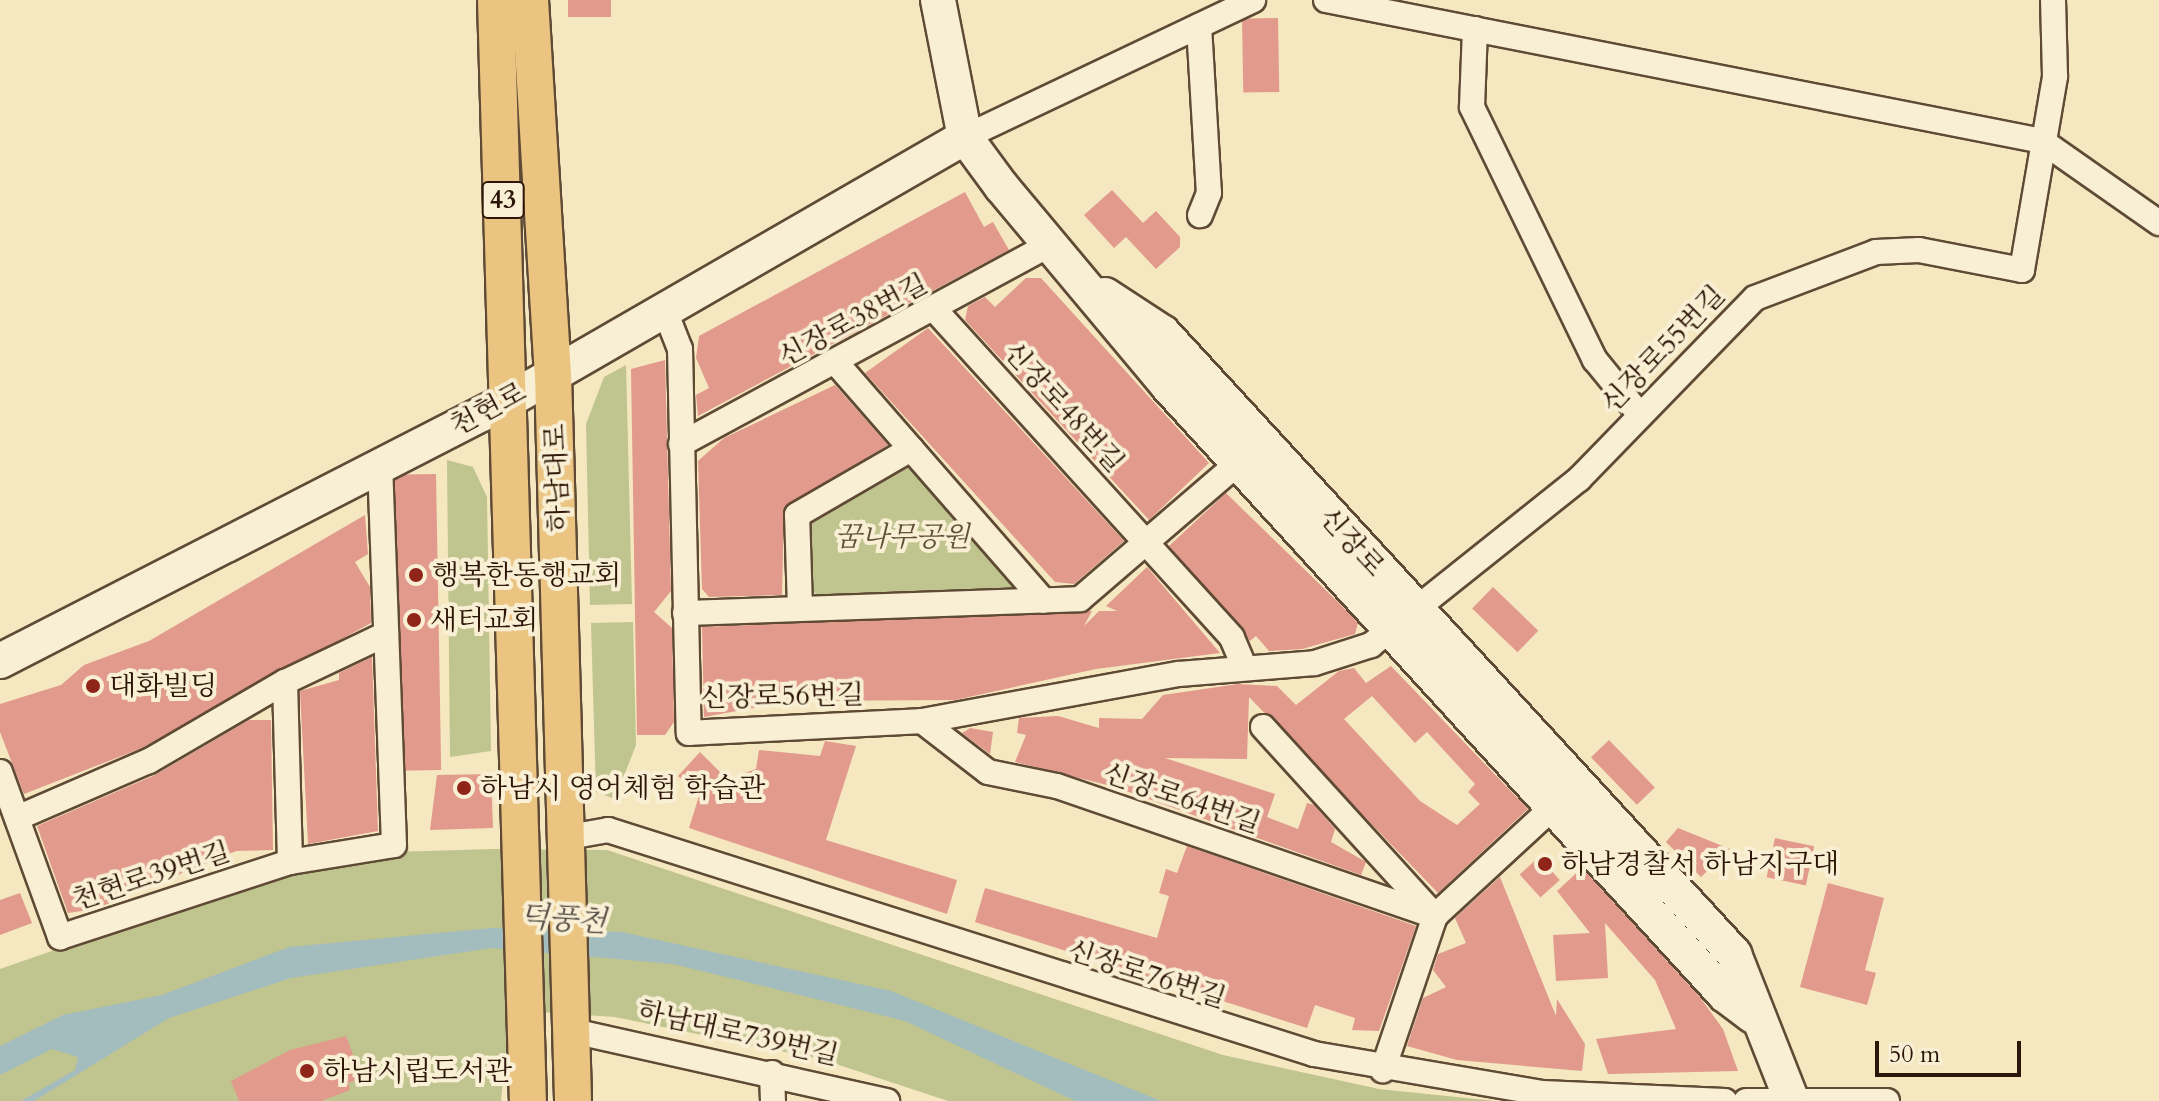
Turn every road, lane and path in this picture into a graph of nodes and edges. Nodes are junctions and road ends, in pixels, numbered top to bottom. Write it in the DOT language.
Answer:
graph roads {
  1 [pos="496,0"];
  2 [pos="530,0"];
  3 [pos="938,0"];
  4 [pos="1253,0"];
  5 [pos="1326,0"];
  6 [pos="2053,0"];
  7 [pos="1199,26"];
  8 [pos="1475,29"];
  9 [pos="965,137"];
  10 [pos="2042,141"];
  11 [pos="1200,215"];
  12 [pos="2159,223"];
  13 [pos="1051,244"];
  14 [pos="1088,284"];
  15 [pos="935,310"];
  16 [pos="665,311"];
  17 [pos="838,365"];
  18 [pos="553,374"];
  19 [pos="509,400"];
  20 [pos="1640,415"];
  21 [pos="681,444"];
  22 [pos="911,449"];
  23 [pos="380,463"];
  24 [pos="1238,463"];
  25 [pos="1147,545"];
  26 [pos="1044,601"];
  27 [pos="800,608"];
  28 [pos="685,613"];
  29 [pos="1402,618"];
  30 [pos="386,634"];
  31 [pos="0,661"];
  32 [pos="1243,664"];
  33 [pos="285,682"];
  34 [pos="922,721"];
  35 [pos="1263,727"];
  36 [pos="0,772"];
  37 [pos="1554,806"];
  38 [pos="17,818"];
  39 [pos="1593,825"];
  40 [pos="569,844"];
  41 [pos="290,862"];
  42 [pos="1435,916"];
  43 [pos="572,1024"];
  44 [pos="1383,1070"];
  45 [pos="772,1073"];
  46 [pos="1791,1100"];
  47 [pos="528,1101"];
  48 [pos="573,1101"];
  49 [pos="773,1101"];
  50 [pos="887,1101"];
  51 [pos="1725,1101"];
  52 [pos="1746,1101"];
  53 [pos="1887,1101"];
  1 -- 19 [label="main road, 하남대로 / 43"];
  2 -- 18 [label="main road, 하남대로 / 43"];
  3 -- 9 [label="street, 신장로"];
  4 -- 7 [label="street"];
  5 -- 8 [label="street"];
  6 -- 10 [label="street, 신장로55번길"];
  7 -- 9 [label="street"];
  7 -- 11 [label="street"];
  8 -- 10 [label="street"];
  8 -- 20 [label="street"];
  9 -- 13 [label="street, 신장로"];
  9 -- 16 [label="street, 천현로"];
  10 -- 12 [label="street"];
  10 -- 20 [label="street, 신장로55번길"];
  13 -- 14 [label="street, 신장로"];
  13 -- 15 [label="street, 신장로38번길"];
  14 -- 24 [label="street, 신장로"];
  14 -- 29 [label="street, 신장로"];
  15 -- 17 [label="street, 신장로38번길"];
  15 -- 25 [label="street, 신장로48번길"];
  16 -- 18 [label="street, 천현로"];
  16 -- 21 [label="street, 신장로56번길"];
  17 -- 21 [label="street, 신장로38번길"];
  17 -- 22 [label="street"];
  18 -- 19 [label="street, 천현로"];
  18 -- 40 [label="main road, 하남대로 / 43"];
  19 -- 23 [label="street, 천현로"];
  19 -- 47 [label="main road, 하남대로 / 43"];
  20 -- 29 [label="street, 신장로55번길"];
  21 -- 28 [label="street, 신장로56번길"];
  22 -- 26 [label="street"];
  22 -- 27 [label="street"];
  23 -- 30 [label="street, 천현로39번길"];
  23 -- 31 [label="street, 천현로"];
  24 -- 25 [label="street"];
  24 -- 29 [label="street, 신장로"];
  25 -- 26 [label="street"];
  25 -- 32 [label="street"];
  26 -- 27 [label="street"];
  27 -- 28 [label="street"];
  28 -- 34 [label="street, 신장로56번길"];
  29 -- 32 [label="street, 신장로56번길"];
  29 -- 37 [label="street, 신장로"];
  29 -- 39 [label="street, 신장로"];
  30 -- 33 [label="street"];
  30 -- 41 [label="street, 천현로39번길"];
  32 -- 34 [label="street, 신장로56번길"];
  33 -- 38 [label="street"];
  33 -- 41 [label="street"];
  34 -- 42 [label="street, 신장로64번길"];
  35 -- 42 [label="street"];
  36 -- 38 [label="street, 천현로39번길"];
  37 -- 39 [label="street, 신장로"];
  37 -- 42 [label="street"];
  38 -- 41 [label="street, 천현로39번길"];
  39 -- 46 [label="street, 신장로"];
  40 -- 43 [label="main road, 하남대로 / 43"];
  40 -- 44 [label="street, 신장로76번길"];
  42 -- 44 [label="street"];
  43 -- 45 [label="street, 하남대로739번길"];
  43 -- 48 [label="main road, 하남대로 / 43"];
  44 -- 51 [label="street, 신장로76번길"];
  45 -- 49 [label="street"];
  45 -- 50 [label="street, 하남대로739번길"];
  46 -- 52 [label="street"];
  46 -- 53 [label="street"];
}
